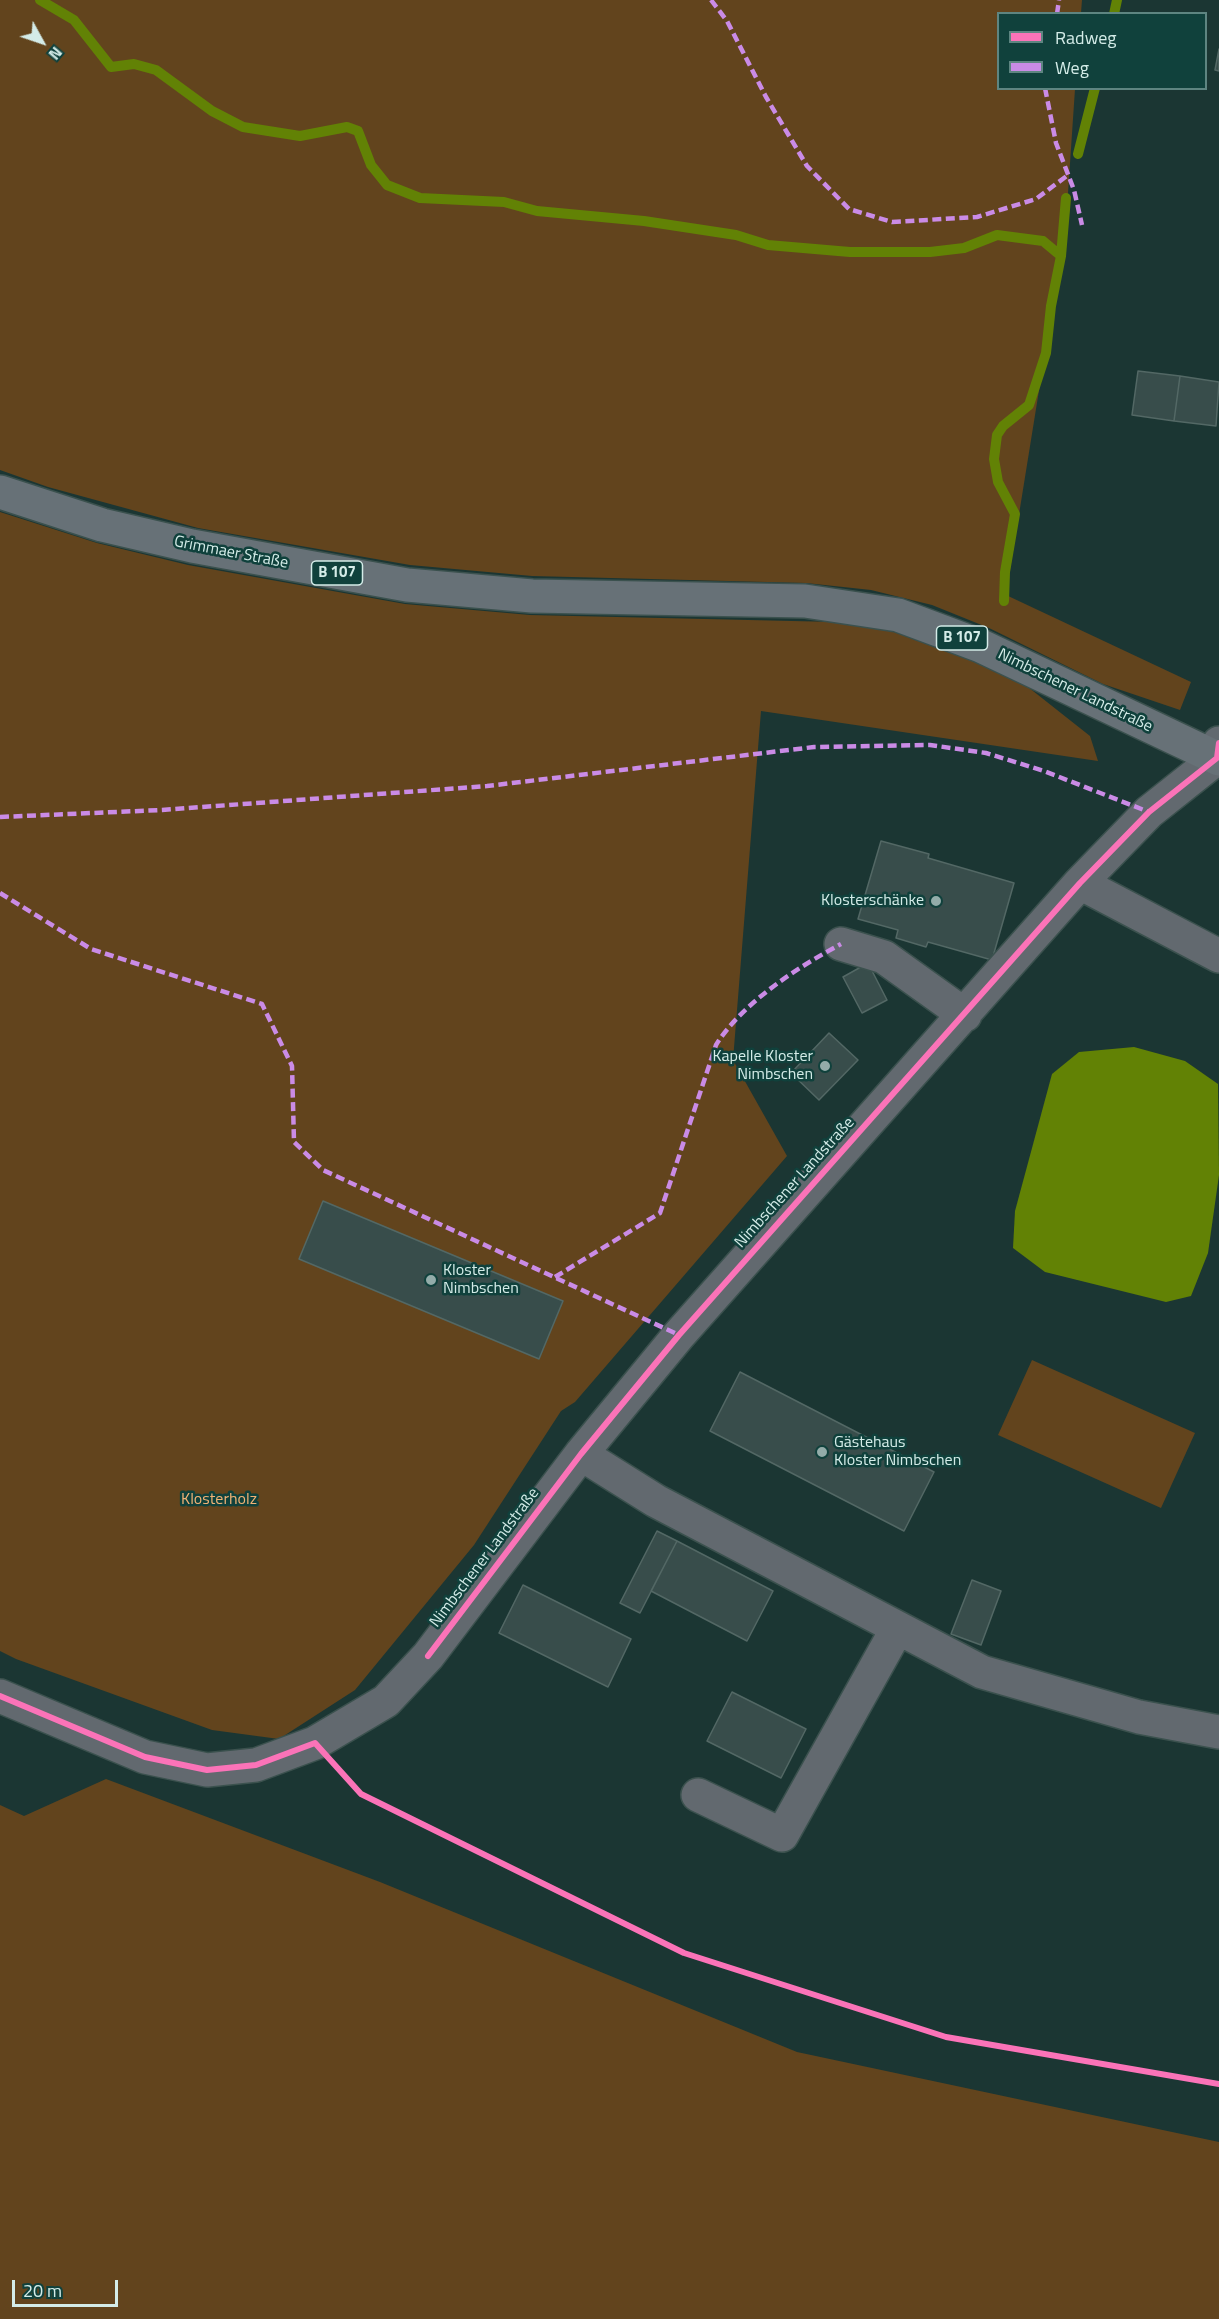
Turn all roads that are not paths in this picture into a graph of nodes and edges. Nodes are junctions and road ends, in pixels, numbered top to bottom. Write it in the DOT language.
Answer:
graph roads {
  1 [pos="0,492"];
  2 [pos="684,599"];
  3 [pos="1218,754"];
  4 [pos="1080,884"];
  5 [pos="841,944"];
  6 [pos="1219,956"];
  7 [pos="964,1015"];
  8 [pos="581,1455"];
  9 [pos="897,1629"];
  10 [pos="0,1696"];
  11 [pos="1219,1732"];
  12 [pos="698,1795"];
  1 -- 2 [label="main road, Grimmaer Straße / B 107"];
  2 -- 3 [label="main road, Nimbschener Landstraße / B 107"];
  3 -- 4 [label="street, Nimbschener Landstraße"];
  4 -- 6 [label="street"];
  4 -- 7 [label="street, Nimbschener Landstraße"];
  5 -- 7 [label="street"];
  7 -- 8 [label="street, Nimbschener Landstraße"];
  8 -- 9 [label="street"];
  8 -- 10 [label="street, Nimbschener Landstraße"];
  9 -- 11 [label="street"];
  9 -- 12 [label="street"];
}
